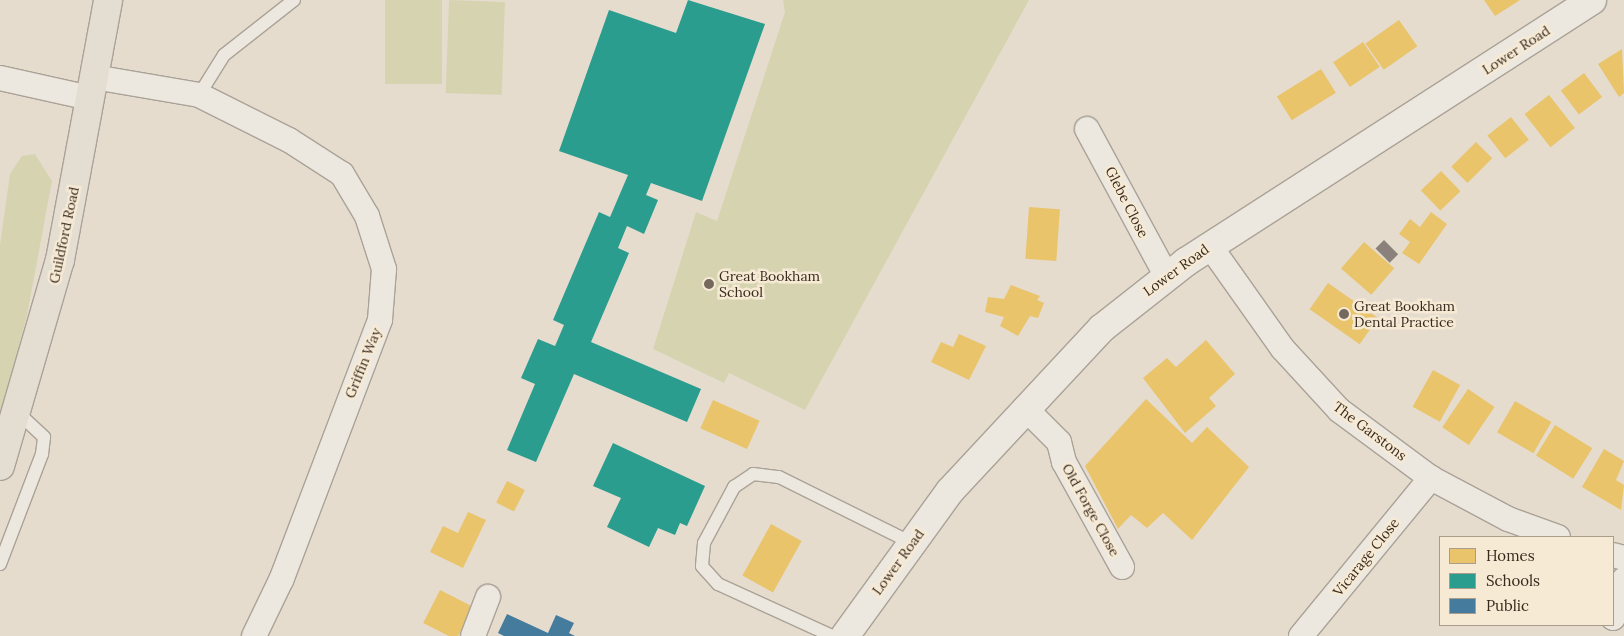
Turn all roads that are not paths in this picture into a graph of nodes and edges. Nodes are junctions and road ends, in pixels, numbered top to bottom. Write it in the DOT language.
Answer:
graph roads {
  1 [pos="108,0"];
  2 [pos="294,0"];
  3 [pos="1585,2"];
  4 [pos="0,78"];
  5 [pos="92,87"];
  6 [pos="199,96"];
  7 [pos="1087,129"];
  8 [pos="1210,246"];
  9 [pos="1166,275"];
  10 [pos="1025,408"];
  11 [pos="18,413"];
  12 [pos="0,466"];
  13 [pos="1432,478"];
  14 [pos="1555,536"];
  15 [pos="912,543"];
  16 [pos="0,564"];
  17 [pos="1122,567"];
  18 [pos="1624,580"];
  19 [pos="488,597"];
  20 [pos="1614,615"];
  21 [pos="254,636"];
  22 [pos="473,636"];
  23 [pos="832,636"];
  24 [pos="844,636"];
  25 [pos="1301,636"];
  1 -- 5 [label="main road, Guildford Road"];
  2 -- 6 [label="lane"];
  3 -- 8 [label="street, Lower Road"];
  4 -- 5 [label="street, Griffin Way"];
  5 -- 6 [label="street, Griffin Way"];
  5 -- 11 [label="main road, Guildford Road"];
  6 -- 21 [label="street, Griffin Way"];
  7 -- 9 [label="street, Glebe Close"];
  8 -- 9 [label="street, Lower Road"];
  8 -- 13 [label="street, The Garstons"];
  9 -- 10 [label="street, Lower Road"];
  10 -- 15 [label="street, Lower Road"];
  10 -- 17 [label="street, Old Forge Close"];
  11 -- 12 [label="main road, Guildford Road"];
  11 -- 16 [label="lane"];
  13 -- 14 [label="street, The Garstons"];
  13 -- 25 [label="street, Vicarage Close"];
  15 -- 23 [label="lane"];
  15 -- 24 [label="street, Lower Road"];
  18 -- 20 [label="street"];
  19 -- 22 [label="street"];
}
